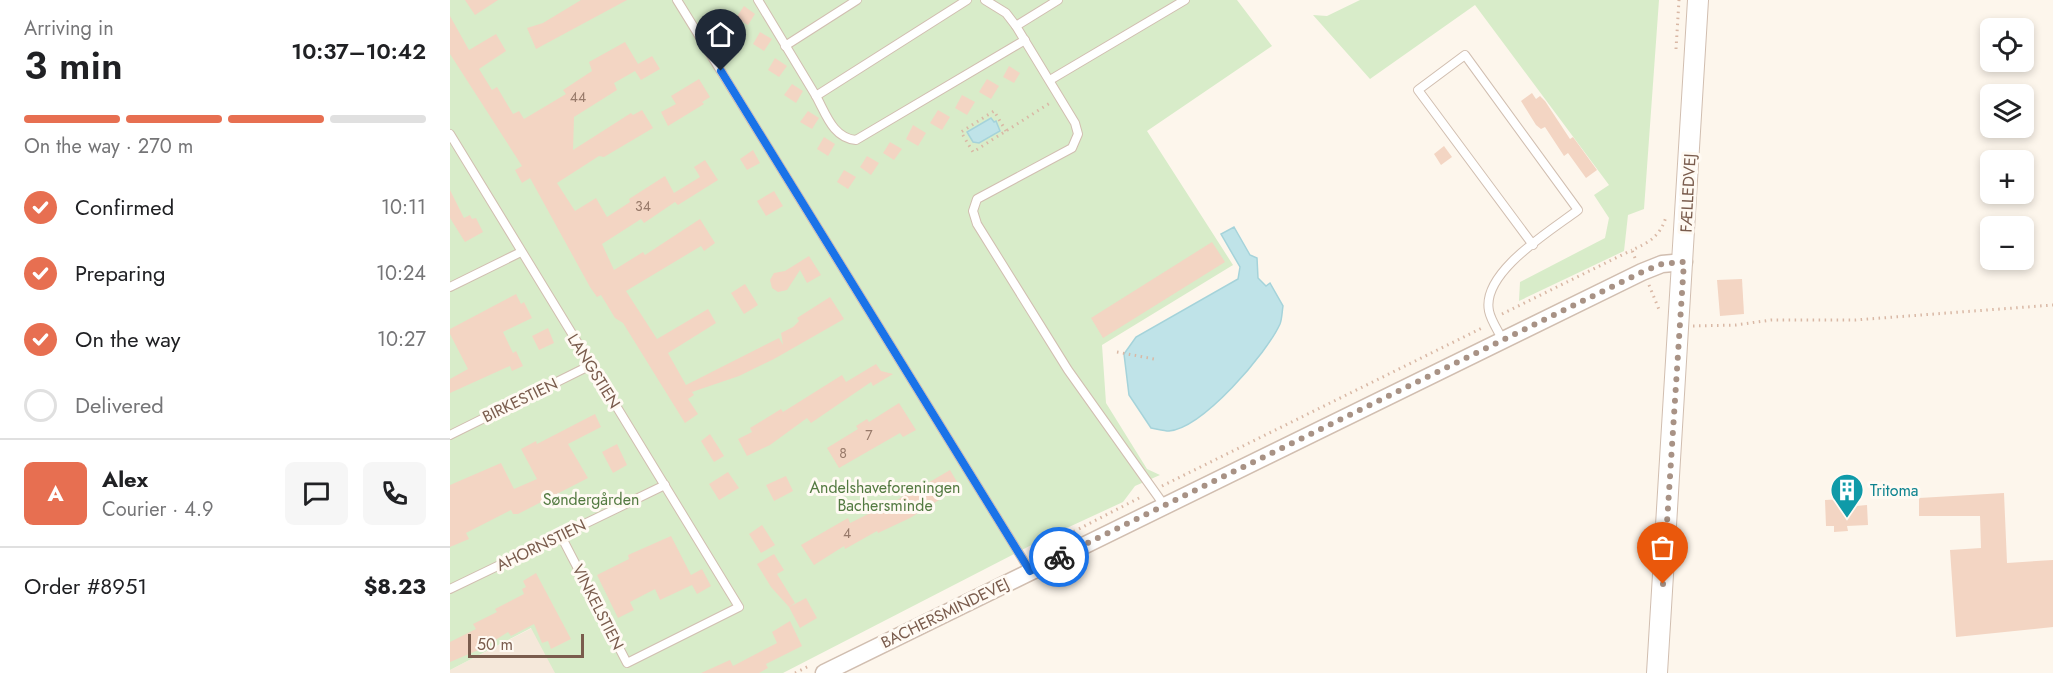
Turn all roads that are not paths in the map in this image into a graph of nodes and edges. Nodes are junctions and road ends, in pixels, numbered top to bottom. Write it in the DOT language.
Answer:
graph roads {
  1 [pos="677,0"];
  2 [pos="758,0"];
  3 [pos="857,0"];
  4 [pos="967,0"];
  5 [pos="985,0"];
  6 [pos="1058,0"];
  7 [pos="1185,0"];
  8 [pos="1698,0"];
  9 [pos="1016,26"];
  10 [pos="1025,40"];
  11 [pos="785,46"];
  12 [pos="1050,80"];
  13 [pos="816,96"];
  14 [pos="450,134"];
  15 [pos="1533,245"];
  16 [pos="521,252"];
  17 [pos="1684,262"];
  18 [pos="450,287"];
  19 [pos="1503,341"];
  20 [pos="591,365"];
  21 [pos="450,435"];
  22 [pos="665,485"];
  23 [pos="1164,505"];
  24 [pos="561,536"];
  25 [pos="1030,571"];
  26 [pos="450,589"];
  27 [pos="739,607"];
  28 [pos="818,669"];
  29 [pos="1657,673"];
  1 -- 25 [label="lane"];
  2 -- 11 [label="lane"];
  3 -- 11 [label="lane"];
  4 -- 13 [label="lane"];
  5 -- 9 [label="lane"];
  6 -- 9 [label="lane"];
  7 -- 12 [label="lane"];
  8 -- 17 [label="street, FÆLLEDVEJ"];
  9 -- 10 [label="lane"];
  10 -- 12 [label="lane"];
  10 -- 13 [label="lane"];
  11 -- 13 [label="lane"];
  12 -- 23 [label="lane"];
  14 -- 16 [label="lane, LANGSTIEN"];
  15 -- 15 [label="lane"];
  15 -- 19 [label="lane"];
  16 -- 18 [label="lane"];
  16 -- 20 [label="lane, LANGSTIEN"];
  17 -- 19 [label="street, BACHERSMINDEVEJ"];
  17 -- 29 [label="street, FÆLLEDVEJ"];
  19 -- 23 [label="street, BACHERSMINDEVEJ"];
  20 -- 21 [label="lane, BIRKESTIEN"];
  20 -- 22 [label="lane, LANGSTIEN"];
  22 -- 24 [label="lane, AHORNSTIEN"];
  22 -- 27 [label="lane, LANGSTIEN"];
  23 -- 25 [label="street, BACHERSMINDEVEJ"];
  24 -- 26 [label="lane, AHORNSTIEN"];
  24 -- 27 [label="lane, VINKELSTIEN"];
  25 -- 28 [label="street, BACHERSMINDEVEJ"];
}
